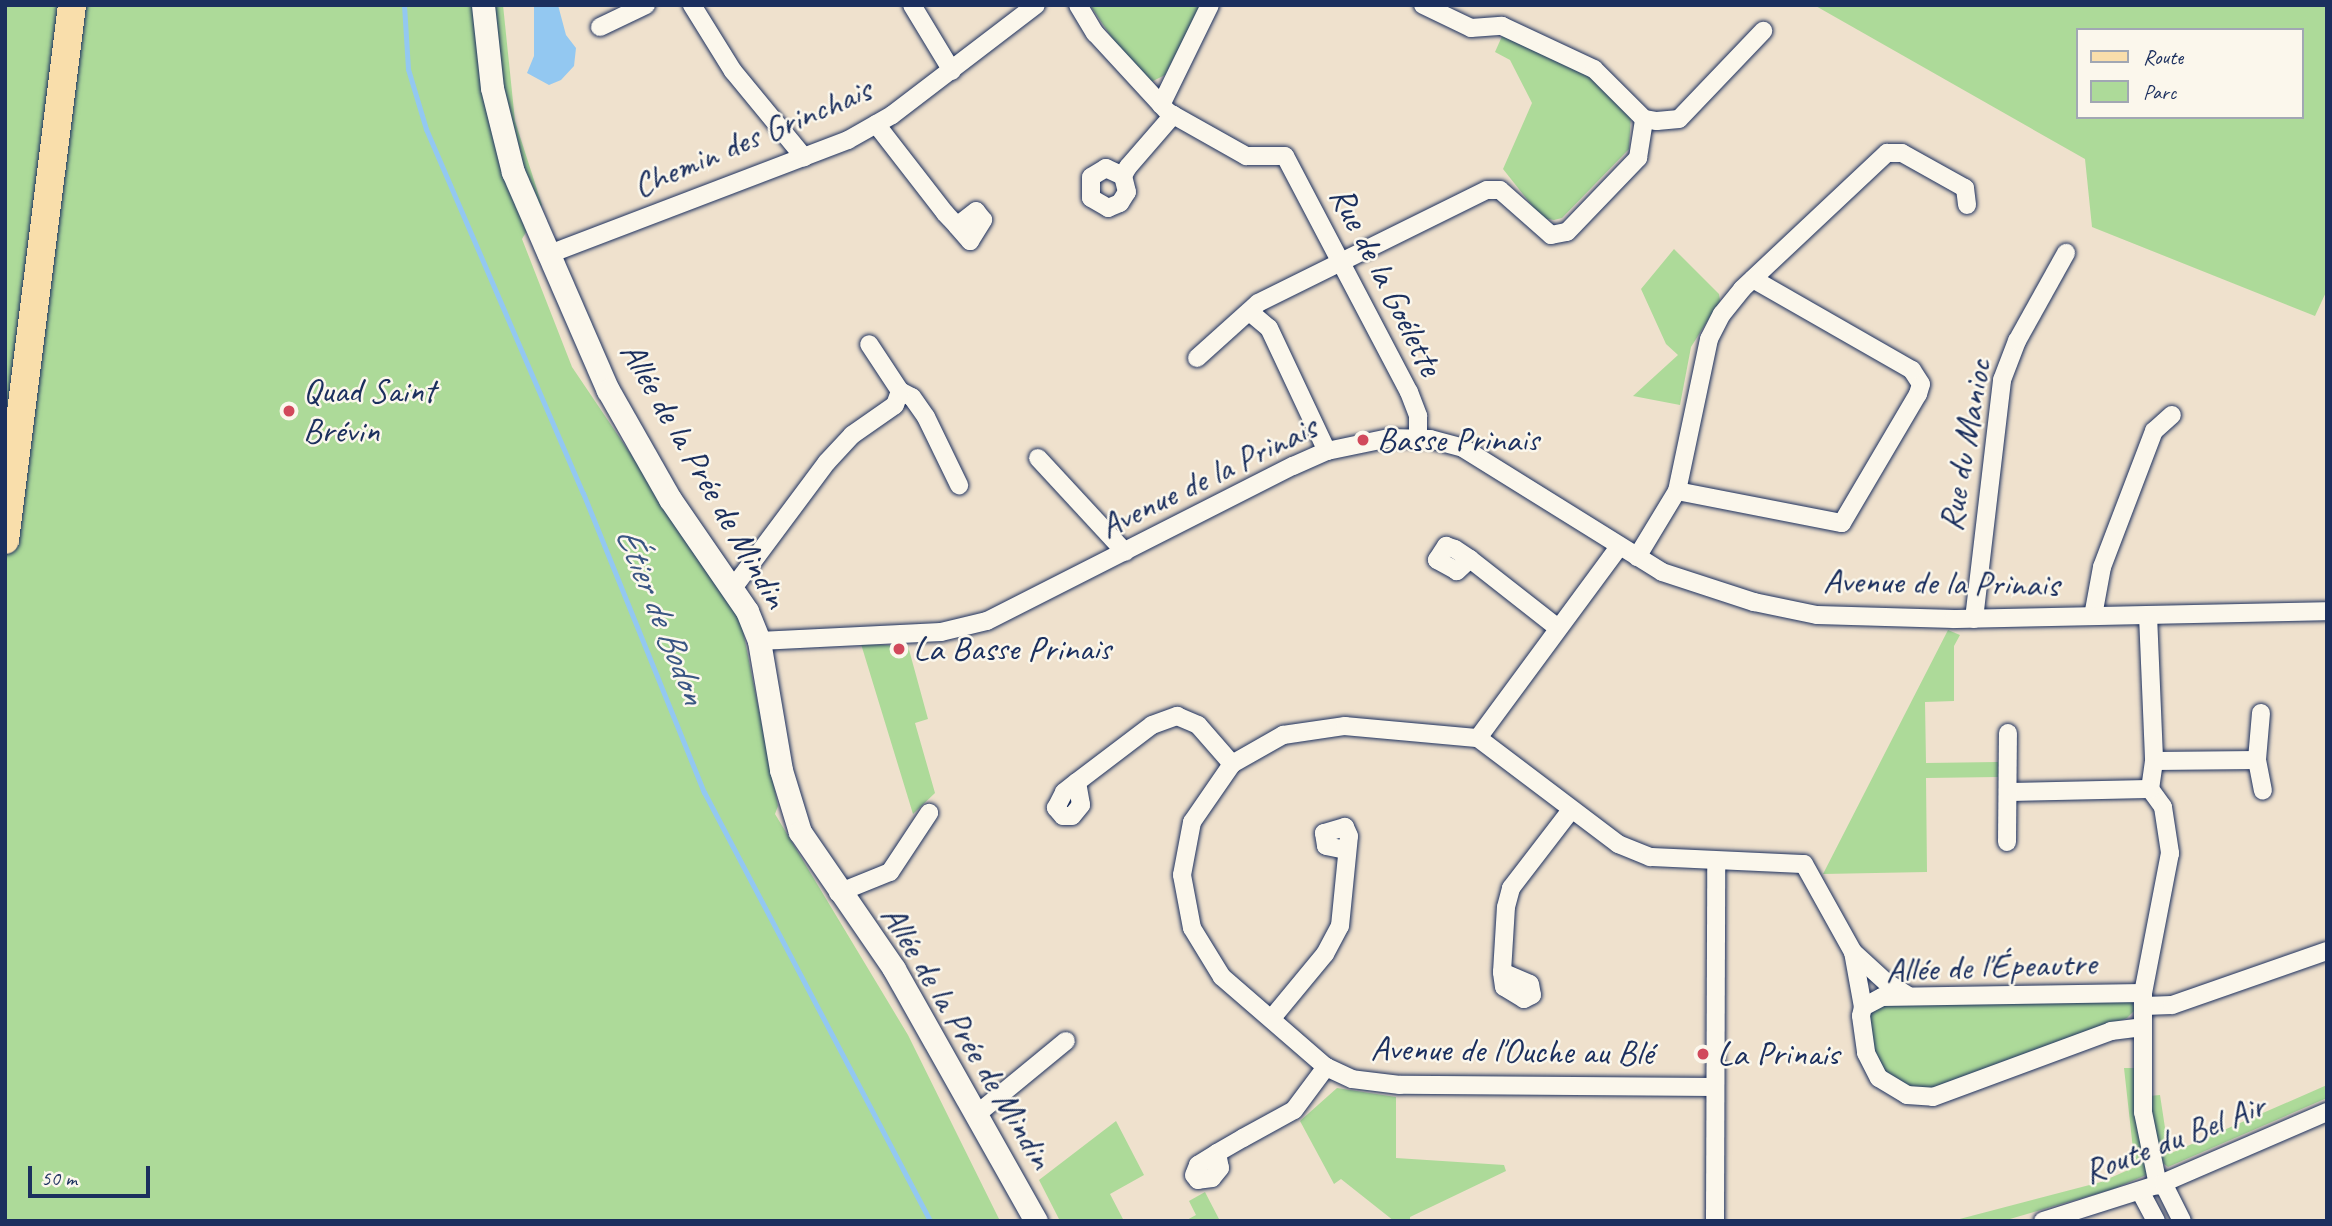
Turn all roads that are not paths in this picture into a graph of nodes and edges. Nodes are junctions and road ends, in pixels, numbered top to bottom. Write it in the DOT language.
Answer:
graph roads {
  1 [pos="72,5"];
  2 [pos="483,5"];
  3 [pos="646,5"];
  4 [pos="692,5"];
  5 [pos="912,5"];
  6 [pos="1036,5"];
  7 [pos="1078,5"];
  8 [pos="1210,5"];
  9 [pos="1423,5"];
  10 [pos="600,27"];
  11 [pos="1763,31"];
  12 [pos="952,71"];
  13 [pos="1167,110"];
  14 [pos="1644,119"];
  15 [pos="876,124"];
  16 [pos="804,157"];
  17 [pos="1123,176"];
  18 [pos="1967,205"];
  19 [pos="957,226"];
  20 [pos="2066,253"];
  21 [pos="547,255"];
  22 [pos="1344,261"];
  23 [pos="1753,279"];
  24 [pos="1251,313"];
  25 [pos="869,344"];
  26 [pos="1197,358"];
  27 [pos="900,391"];
  28 [pos="2172,415"];
  29 [pos="1418,438"];
  30 [pos="1327,451"];
  31 [pos="1038,458"];
  32 [pos="959,485"];
  33 [pos="1676,491"];
  34 [pos="5,540"];
  35 [pos="1618,548"];
  36 [pos="1125,552"];
  37 [pos="1637,557"];
  38 [pos="1469,559"];
  39 [pos="733,588"];
  40 [pos="2327,611"];
  41 [pos="2148,615"];
  42 [pos="2094,616"];
  43 [pos="1974,619"];
  44 [pos="1558,628"];
  45 [pos="759,641"];
  46 [pos="2261,713"];
  47 [pos="2008,733"];
  48 [pos="1478,738"];
  49 [pos="2257,760"];
  50 [pos="2154,761"];
  51 [pos="1233,764"];
  52 [pos="1077,782"];
  53 [pos="2150,789"];
  54 [pos="2263,790"];
  55 [pos="2008,792"];
  56 [pos="1571,810"];
  57 [pos="929,813"];
  58 [pos="2007,842"];
  59 [pos="1346,850"];
  60 [pos="1716,862"];
  61 [pos="838,893"];
  62 [pos="1853,951"];
  63 [pos="2327,951"];
  64 [pos="1502,972"];
  65 [pos="1907,995"];
  66 [pos="2143,1000"];
  67 [pos="1863,1007"];
  68 [pos="1272,1018"];
  69 [pos="2143,1027"];
  70 [pos="1066,1041"];
  71 [pos="1326,1067"];
  72 [pos="1714,1087"];
  73 [pos="2327,1112"];
  74 [pos="977,1114"];
  75 [pos="1217,1153"];
  76 [pos="2160,1184"];
  77 [pos="2140,1191"];
  78 [pos="1036,1221"];
  79 [pos="1715,1221"];
  80 [pos="2043,1221"];
  81 [pos="2156,1221"];
  82 [pos="2182,1221"];
  1 -- 34 [label="main road"];
  2 -- 21 [label="street, Allée de la Prée de Mindin"];
  3 -- 10 [label="street"];
  4 -- 16 [label="street"];
  5 -- 12 [label="street"];
  6 -- 12 [label="street, Chemin des Grinchais"];
  7 -- 13 [label="street"];
  8 -- 13 [label="street"];
  9 -- 14 [label="street"];
  11 -- 14 [label="street"];
  12 -- 15 [label="street, Chemin des Grinchais"];
  13 -- 17 [label="street"];
  13 -- 22 [label="street, Rue de la Goélette"];
  14 -- 22 [label="street"];
  15 -- 16 [label="street, Chemin des Grinchais"];
  15 -- 19 [label="street"];
  16 -- 21 [label="street, Chemin des Grinchais"];
  18 -- 23 [label="street"];
  20 -- 43 [label="street, Rue du Manioc"];
  21 -- 39 [label="street, Allée de la Prée de Mindin"];
  22 -- 24 [label="street"];
  22 -- 29 [label="street, Rue de la Goélette"];
  23 -- 33 [label="street"];
  23 -- 33 [label="street"];
  24 -- 26 [label="street"];
  24 -- 30 [label="street"];
  25 -- 27 [label="street"];
  27 -- 32 [label="street"];
  27 -- 39 [label="street"];
  28 -- 42 [label="street"];
  29 -- 30 [label="street, Avenue de la Prinais"];
  29 -- 35 [label="street, Avenue de la Prinais"];
  30 -- 36 [label="street, Avenue de la Prinais"];
  31 -- 36 [label="street"];
  33 -- 37 [label="street"];
  35 -- 37 [label="street, Avenue de la Prinais"];
  35 -- 44 [label="street"];
  36 -- 45 [label="street, Avenue de la Prinais"];
  37 -- 43 [label="street, Avenue de la Prinais"];
  38 -- 44 [label="street"];
  39 -- 45 [label="street, Allée de la Prée de Mindin"];
  40 -- 41 [label="street, Avenue de la Prinais"];
  41 -- 42 [label="street, Avenue de la Prinais"];
  41 -- 50 [label="street"];
  42 -- 43 [label="street, Avenue de la Prinais"];
  44 -- 48 [label="street"];
  45 -- 61 [label="street, Allée de la Prée de Mindin"];
  46 -- 49 [label="street"];
  47 -- 55 [label="street"];
  48 -- 51 [label="street, Avenue de l'Ouche au Blé"];
  48 -- 56 [label="street"];
  49 -- 50 [label="street"];
  49 -- 54 [label="street"];
  50 -- 53 [label="street"];
  51 -- 52 [label="street"];
  51 -- 68 [label="street, Avenue de l'Ouche au Blé"];
  53 -- 55 [label="street"];
  53 -- 66 [label="street"];
  55 -- 58 [label="street"];
  56 -- 60 [label="street"];
  56 -- 64 [label="street"];
  57 -- 61 [label="street"];
  59 -- 68 [label="street"];
  60 -- 62 [label="street"];
  60 -- 72 [label="street"];
  61 -- 74 [label="street, Allée de la Prée de Mindin"];
  62 -- 65 [label="street"];
  62 -- 67 [label="street"];
  63 -- 66 [label="street, Allée de l'Épeautre"];
  65 -- 66 [label="street, Allée de l'Épeautre"];
  65 -- 67 [label="street, Allée de l'Épeautre"];
  66 -- 69 [label="street"];
  67 -- 69 [label="street, Allée de l'Épeautre"];
  68 -- 71 [label="street, Avenue de l'Ouche au Blé"];
  69 -- 76 [label="street"];
  70 -- 74 [label="street"];
  71 -- 72 [label="street, Avenue de l'Ouche au Blé"];
  71 -- 75 [label="street"];
  72 -- 79 [label="street"];
  73 -- 76 [label="street, Route du Bel Air"];
  74 -- 78 [label="street, Allée de la Prée de Mindin"];
  76 -- 77 [label="street, Route du Bel Air"];
  76 -- 82 [label="street"];
  77 -- 80 [label="street, Route du Bel Air"];
  77 -- 81 [label="street"];
}
